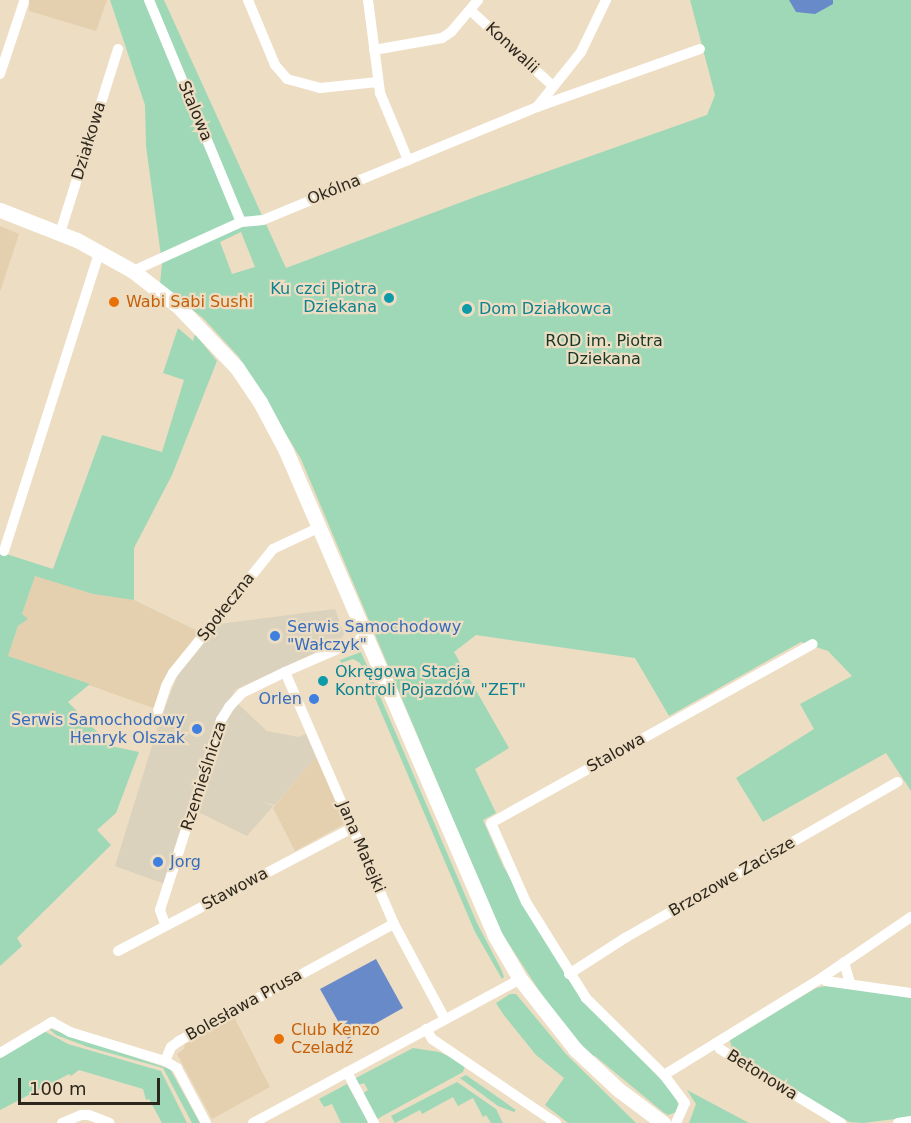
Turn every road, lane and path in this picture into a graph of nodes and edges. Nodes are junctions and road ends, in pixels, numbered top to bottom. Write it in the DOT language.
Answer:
graph roads {
  1 [pos="149,0"];
  2 [pos="248,0"];
  3 [pos="368,0"];
  4 [pos="478,0"];
  5 [pos="606,0"];
  6 [pos="24,2"];
  7 [pos="470,10"];
  8 [pos="117,49"];
  9 [pos="700,49"];
  10 [pos="374,50"];
  11 [pos="0,74"];
  12 [pos="378,82"];
  13 [pos="553,86"];
  14 [pos="537,107"];
  15 [pos="408,160"];
  16 [pos="0,210"];
  17 [pos="241,222"];
  18 [pos="60,233"];
  19 [pos="100,251"];
  20 [pos="133,271"];
  21 [pos="320,527"];
  22 [pos="4,551"];
  23 [pos="365,637"];
  24 [pos="813,644"];
  25 [pos="285,672"];
  26 [pos="158,711"];
  27 [pos="897,783"];
  28 [pos="352,828"];
  29 [pos="911,917"];
  30 [pos="165,924"];
  31 [pos="394,924"];
  32 [pos="118,951"];
  33 [pos="844,962"];
  34 [pos="569,974"];
  35 [pos="823,977"];
  36 [pos="520,978"];
  37 [pos="850,983"];
  38 [pos="911,993"];
  39 [pos="445,1019"];
  40 [pos="426,1029"];
  41 [pos="716,1043"];
  42 [pos="0,1053"];
  43 [pos="165,1061"];
  44 [pos="347,1072"];
  45 [pos="664,1075"];
  46 [pos="911,1121"];
  47 [pos="62,1123"];
  48 [pos="110,1123"];
  49 [pos="206,1123"];
  50 [pos="253,1123"];
  51 [pos="374,1123"];
  52 [pos="556,1123"];
  53 [pos="663,1123"];
  54 [pos="676,1123"];
  55 [pos="841,1123"];
  56 [pos="898,1123"];
  1 -- 17 [label="street, Stalowa"];
  2 -- 12 [label="street"];
  3 -- 10 [label="street"];
  4 -- 7 [label="street"];
  5 -- 13 [label="street"];
  6 -- 11 [label="street"];
  7 -- 10 [label="street"];
  7 -- 13 [label="street, Konwalii"];
  8 -- 18 [label="street, Działkowa"];
  9 -- 14 [label="street, Okólna"];
  10 -- 12 [label="street"];
  12 -- 15 [label="street"];
  13 -- 14 [label="street"];
  14 -- 15 [label="street, Okólna"];
  15 -- 17 [label="street, Okólna"];
  16 -- 18 [label="street"];
  17 -- 20 [label="street, Okólna"];
  18 -- 19 [label="street"];
  19 -- 20 [label="street"];
  19 -- 22 [label="street"];
  20 -- 21 [label="street"];
  21 -- 23 [label="street"];
  21 -- 26 [label="street, Społeczna"];
  23 -- 25 [label="street, Rzemieślnicza"];
  23 -- 36 [label="street"];
  24 -- 34 [label="street, Stalowa"];
  25 -- 28 [label="street, Jana Matejki"];
  25 -- 30 [label="street, Rzemieślnicza"];
  27 -- 34 [label="street, Brzozowe Zacisze"];
  28 -- 30 [label="street, Stawowa"];
  28 -- 31 [label="street, Jana Matejki"];
  29 -- 33 [label="street"];
  30 -- 32 [label="street, Stawowa"];
  31 -- 39 [label="street, Jana Matejki"];
  31 -- 43 [label="street, Bolesława Prusa"];
  33 -- 35 [label="street"];
  33 -- 37 [label="street"];
  34 -- 45 [label="street"];
  35 -- 37 [label="street"];
  35 -- 41 [label="street"];
  36 -- 39 [label="street"];
  36 -- 53 [label="street"];
  37 -- 38 [label="street"];
  39 -- 40 [label="street"];
  40 -- 44 [label="street"];
  40 -- 52 [label="street"];
  41 -- 45 [label="street"];
  41 -- 55 [label="street, Betonowa"];
  42 -- 43 [label="street"];
  43 -- 49 [label="street"];
  44 -- 50 [label="street"];
  44 -- 51 [label="street"];
  45 -- 54 [label="street"];
  46 -- 56 [label="street"];
  47 -- 48 [label="street"];
}
